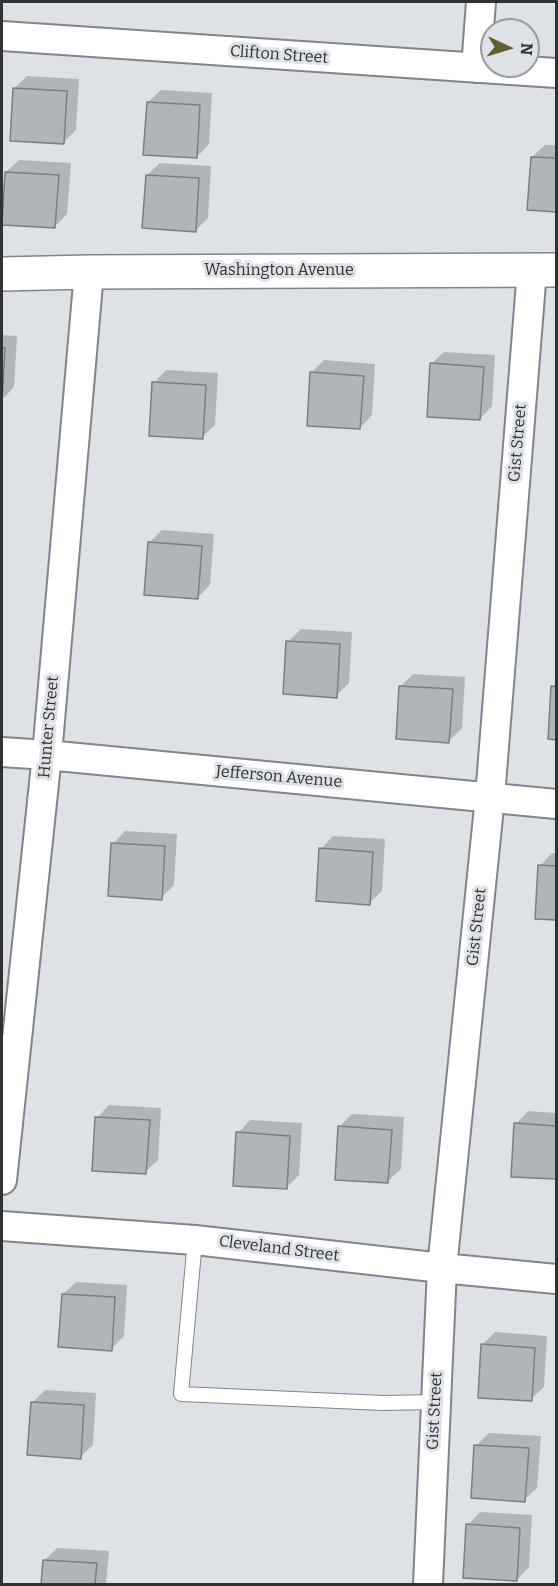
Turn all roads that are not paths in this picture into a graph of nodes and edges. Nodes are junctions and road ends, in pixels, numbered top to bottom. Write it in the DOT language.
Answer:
graph roads {
  1 [pos="481,2"];
  2 [pos="2,36"];
  3 [pos="476,68"];
  4 [pos="556,73"];
  5 [pos="544,270"];
  6 [pos="90,272"];
  7 [pos="2,274"];
  8 [pos="2,752"];
  9 [pos="46,755"];
  10 [pos="490,797"];
  11 [pos="556,804"];
  12 [pos="2,1180"];
  13 [pos="2,1226"];
  14 [pos="195,1240"];
  15 [pos="442,1268"];
  16 [pos="556,1279"];
  17 [pos="436,1402"];
  18 [pos="428,1584"];
  1 -- 3 [label="street"];
  2 -- 3 [label="street, Clifton Street"];
  3 -- 4 [label="street, Clifton Street"];
  5 -- 6 [label="street, Washington Avenue"];
  5 -- 10 [label="street, Gist Street"];
  6 -- 7 [label="street, Washington Avenue"];
  6 -- 9 [label="street, Hunter Street"];
  8 -- 9 [label="street, Jefferson Avenue"];
  9 -- 10 [label="street, Jefferson Avenue"];
  9 -- 12 [label="street, Hunter Street"];
  10 -- 11 [label="street, Jefferson Avenue"];
  10 -- 15 [label="street, Gist Street"];
  13 -- 14 [label="street, Cleveland Street"];
  14 -- 15 [label="street, Cleveland Street"];
  14 -- 17 [label="lane"];
  15 -- 16 [label="street, Cleveland Street"];
  15 -- 17 [label="street, Gist Street"];
  17 -- 18 [label="street, Gist Street"];
}
